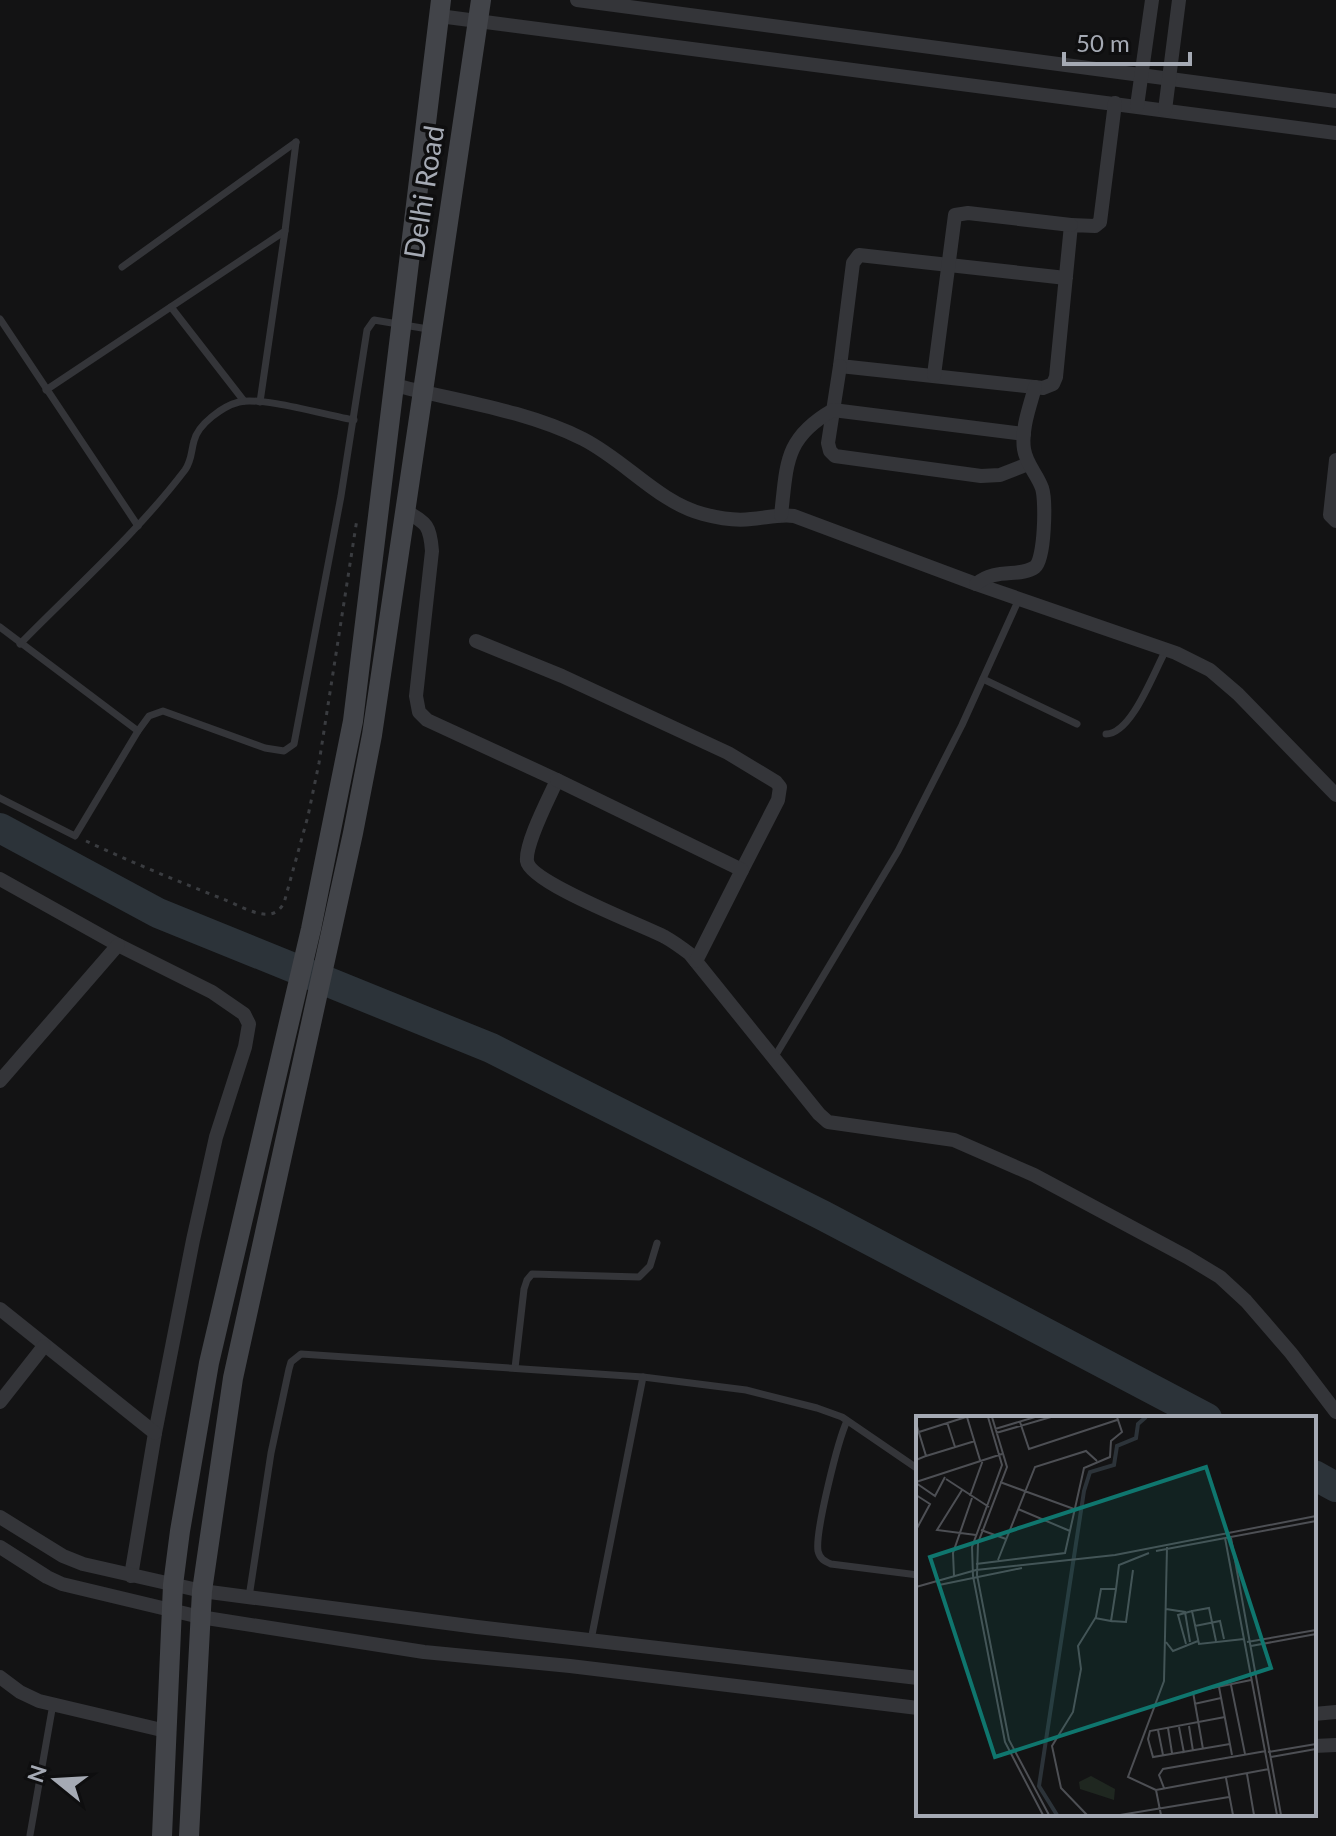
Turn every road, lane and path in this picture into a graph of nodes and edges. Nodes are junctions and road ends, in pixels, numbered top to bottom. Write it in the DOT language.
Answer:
graph roads {
  1 [pos="481,0"];
  2 [pos="577,0"];
  3 [pos="1152,0"];
  4 [pos="1179,0"];
  5 [pos="440,8"];
  6 [pos="479,22"];
  7 [pos="1141,76"];
  8 [pos="1168,79"];
  9 [pos="1336,101"];
  10 [pos="1115,103"];
  11 [pos="1137,106"];
  12 [pos="1165,110"];
  13 [pos="1336,133"];
  14 [pos="1071,225"];
  15 [pos="285,231"];
  16 [pos="947,264"];
  17 [pos="122,267"];
  18 [pos="1066,278"];
  19 [pos="171,307"];
  20 [pos="0,319"];
  21 [pos="401,324"];
  22 [pos="431,329"];
  23 [pos="840,366"];
  24 [pos="934,375"];
  25 [pos="394,385"];
  26 [pos="1035,387"];
  27 [pos="46,390"];
  28 [pos="421,392"];
  29 [pos="244,401"];
  30 [pos="260,402"];
  31 [pos="833,410"];
  32 [pos="354,420"];
  33 [pos="1024,434"];
  34 [pos="1336,460"];
  35 [pos="1028,464"];
  36 [pos="404,510"];
  37 [pos="781,515"];
  38 [pos="1336,521"];
  39 [pos="138,526"];
  40 [pos="976,584"];
  41 [pos="1019,599"];
  42 [pos="0,627"];
  43 [pos="476,641"];
  44 [pos="20,644"];
  45 [pos="1166,650"];
  46 [pos="983,679"];
  47 [pos="1077,724"];
  48 [pos="138,731"];
  49 [pos="1106,734"];
  50 [pos="557,780"];
  51 [pos="1336,795"];
  52 [pos="0,798"];
  53 [pos="742,870"];
  54 [pos="0,879"];
  55 [pos="320,931"];
  56 [pos="118,945"];
  57 [pos="696,961"];
  58 [pos="774,1058"];
  59 [pos="0,1081"];
  60 [pos="657,1243"];
  61 [pos="0,1309"];
  62 [pos="44,1346"];
  63 [pos="515,1368"];
  64 [pos="643,1377"];
  65 [pos="0,1402"];
  66 [pos="1336,1412"];
  67 [pos="847,1421"];
  68 [pos="155,1433"];
  69 [pos="916,1468"];
  70 [pos="0,1517"];
  71 [pos="0,1547"];
  72 [pos="916,1575"];
  73 [pos="131,1576"];
  74 [pos="173,1585"];
  75 [pos="202,1591"];
  76 [pos="249,1597"];
  77 [pos="172,1611"];
  78 [pos="200,1617"];
  79 [pos="591,1640"];
  80 [pos="0,1677"];
  81 [pos="916,1678"];
  82 [pos="53,1704"];
  83 [pos="916,1708"];
  84 [pos="1336,1712"];
  85 [pos="1316,1714"];
  86 [pos="166,1731"];
  87 [pos="1336,1745"];
  88 [pos="1316,1746"];
  89 [pos="30,1835"];
  90 [pos="162,1836"];
  91 [pos="189,1836"];
  1 -- 6 [label="main road, Delhi Road"];
  2 -- 7 [label="street"];
  3 -- 7 [label="street"];
  4 -- 8 [label="street"];
  5 -- 6 [label="street"];
  5 -- 21 [label="main road, Delhi Road"];
  6 -- 10 [label="street"];
  6 -- 22 [label="main road, Delhi Road"];
  7 -- 8 [label="street"];
  7 -- 11 [label="street"];
  8 -- 9 [label="street"];
  8 -- 12 [label="street"];
  10 -- 11 [label="street"];
  10 -- 14 [label="street"];
  11 -- 12 [label="street"];
  12 -- 13 [label="street"];
  14 -- 16 [label="street"];
  14 -- 18 [label="street"];
  15 -- 17 [label="lane"];
  15 -- 19 [label="lane"];
  15 -- 30 [label="lane"];
  16 -- 18 [label="street"];
  16 -- 23 [label="street"];
  16 -- 24 [label="street"];
  18 -- 26 [label="street"];
  19 -- 27 [label="lane"];
  19 -- 29 [label="lane"];
  20 -- 27 [label="lane"];
  21 -- 22 [label="lane"];
  21 -- 25 [label="main road, Delhi Road"];
  21 -- 32 [label="lane"];
  22 -- 28 [label="main road, Delhi Road"];
  23 -- 24 [label="street"];
  23 -- 31 [label="street"];
  24 -- 26 [label="street"];
  25 -- 28 [label="street"];
  25 -- 55 [label="main road, Delhi Road"];
  26 -- 33 [label="street"];
  27 -- 39 [label="lane"];
  28 -- 36 [label="main road, Delhi Road"];
  28 -- 37 [label="street"];
  29 -- 30 [label="lane"];
  29 -- 39 [label="lane"];
  30 -- 32 [label="lane"];
  31 -- 33 [label="street"];
  31 -- 35 [label="street"];
  31 -- 37 [label="street"];
  32 -- 48 [label="lane"];
  33 -- 35 [label="street"];
  34 -- 38 [label="street"];
  35 -- 40 [label="street"];
  36 -- 50 [label="street"];
  36 -- 55 [label="main road, Delhi Road"];
  37 -- 40 [label="street"];
  39 -- 44 [label="lane"];
  40 -- 41 [label="street"];
  41 -- 45 [label="street"];
  41 -- 46 [label="lane"];
  42 -- 44 [label="lane"];
  43 -- 53 [label="street"];
  44 -- 48 [label="lane"];
  45 -- 49 [label="lane"];
  45 -- 51 [label="street"];
  46 -- 47 [label="lane"];
  46 -- 58 [label="lane"];
  48 -- 52 [label="lane"];
  50 -- 53 [label="street"];
  50 -- 57 [label="street"];
  53 -- 57 [label="street"];
  54 -- 56 [label="street"];
  55 -- 74 [label="main road"];
  55 -- 75 [label="main road"];
  56 -- 59 [label="street"];
  56 -- 68 [label="street"];
  57 -- 58 [label="street"];
  58 -- 66 [label="street"];
  60 -- 63 [label="lane"];
  61 -- 62 [label="street"];
  62 -- 65 [label="street"];
  62 -- 68 [label="street"];
  63 -- 64 [label="lane"];
  63 -- 76 [label="lane"];
  64 -- 67 [label="lane"];
  64 -- 79 [label="lane"];
  67 -- 69 [label="lane"];
  67 -- 72 [label="lane"];
  68 -- 73 [label="street"];
  70 -- 73 [label="street"];
  71 -- 77 [label="street"];
  73 -- 74 [label="street"];
  74 -- 75 [label="street"];
  74 -- 77 [label="main road"];
  75 -- 76 [label="street"];
  75 -- 78 [label="main road"];
  76 -- 79 [label="street"];
  77 -- 78 [label="street"];
  77 -- 86 [label="main road"];
  78 -- 83 [label="street"];
  78 -- 91 [label="main road"];
  79 -- 81 [label="street"];
  80 -- 82 [label="street"];
  82 -- 86 [label="street"];
  82 -- 89 [label="lane"];
  84 -- 85 [label="street"];
  86 -- 90 [label="main road"];
  87 -- 88 [label="street"];
}
